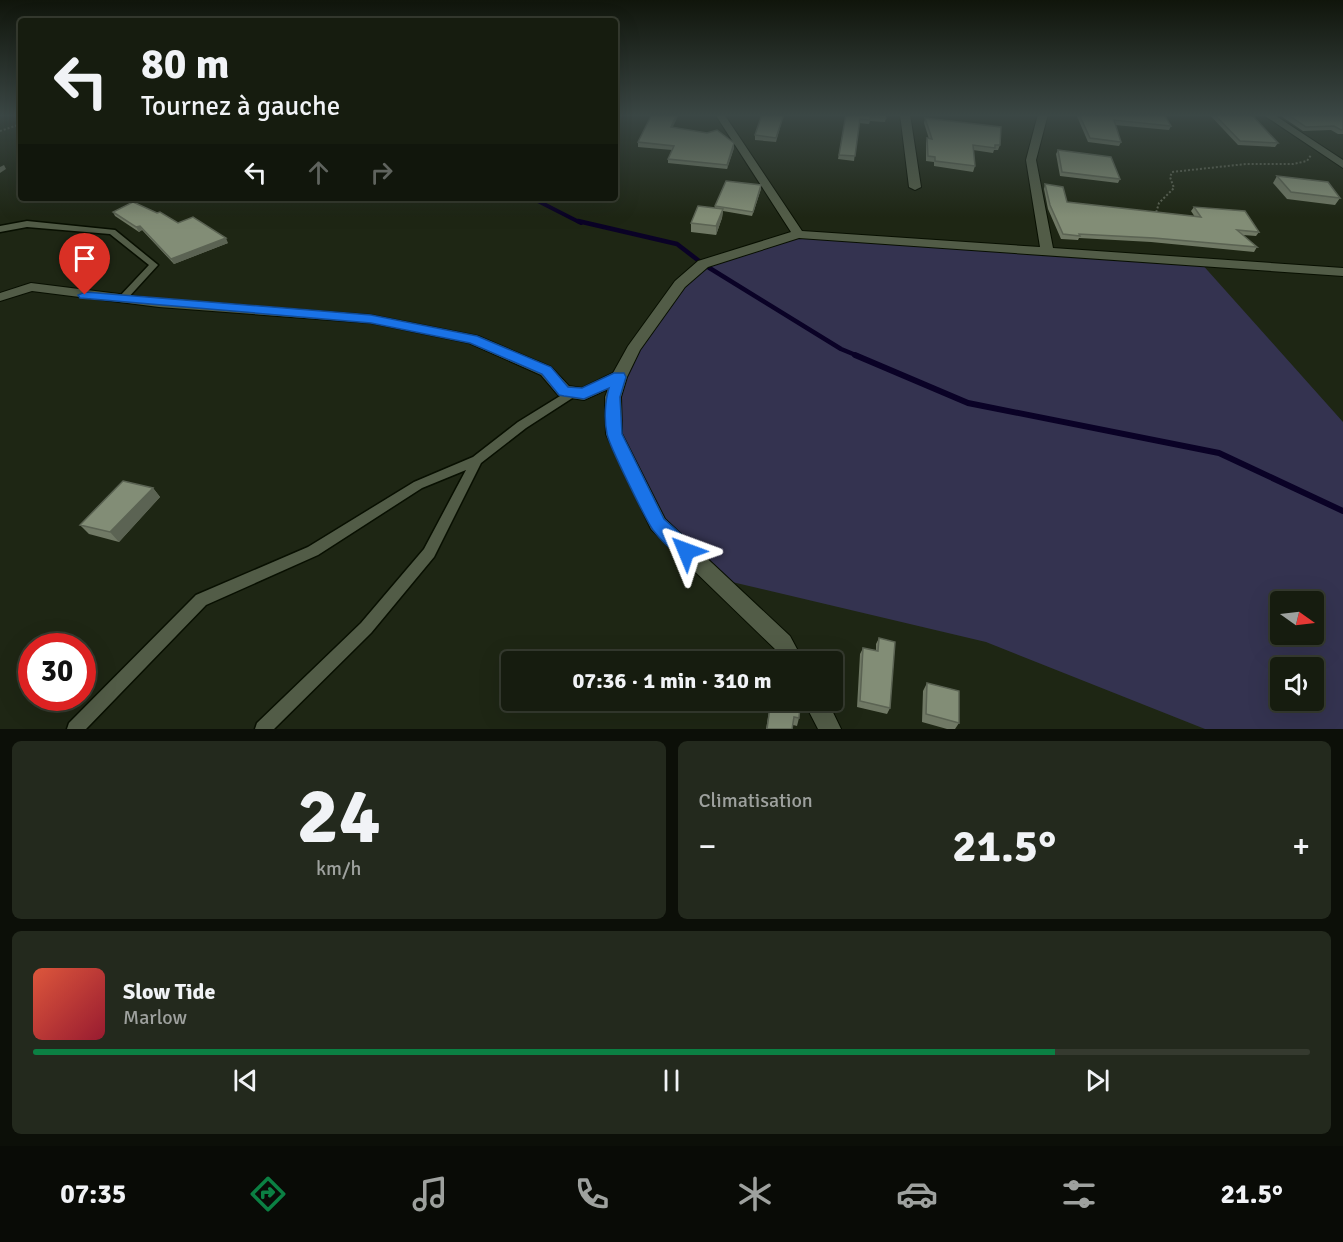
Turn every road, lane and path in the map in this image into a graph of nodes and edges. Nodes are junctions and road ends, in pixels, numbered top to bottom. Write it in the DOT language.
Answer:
graph roads {
  1 [pos="741,148"];
  2 [pos="909,148"];
  3 [pos="1034,148"];
  4 [pos="1312,148"];
  5 [pos="1317,148"];
  6 [pos="1343,165"];
  7 [pos="915,188"];
  8 [pos="1153,220"];
  9 [pos="0,229"];
  10 [pos="798,234"];
  11 [pos="1047,251"];
  12 [pos="1343,272"];
  13 [pos="0,297"];
  14 [pos="123,298"];
  15 [pos="619,377"];
  16 [pos="573,392"];
  17 [pos="477,459"];
  18 [pos="788,651"];
  19 [pos="820,711"];
  20 [pos="75,729"];
  21 [pos="263,729"];
  22 [pos="830,729"];
  1 -- 10 [label="street"];
  2 -- 7 [label="street"];
  3 -- 11 [label="street"];
  4 -- 8 [label="path"];
  5 -- 6 [label="street"];
  9 -- 14 [label="lane"];
  10 -- 11 [label="street"];
  10 -- 15 [label="street"];
  11 -- 12 [label="street"];
  13 -- 14 [label="street"];
  14 -- 16 [label="street"];
  15 -- 16 [label="street"];
  15 -- 18 [label="street"];
  16 -- 17 [label="lane"];
  17 -- 20 [label="lane"];
  17 -- 21 [label="lane"];
  19 -- 22 [label="street"];
}
